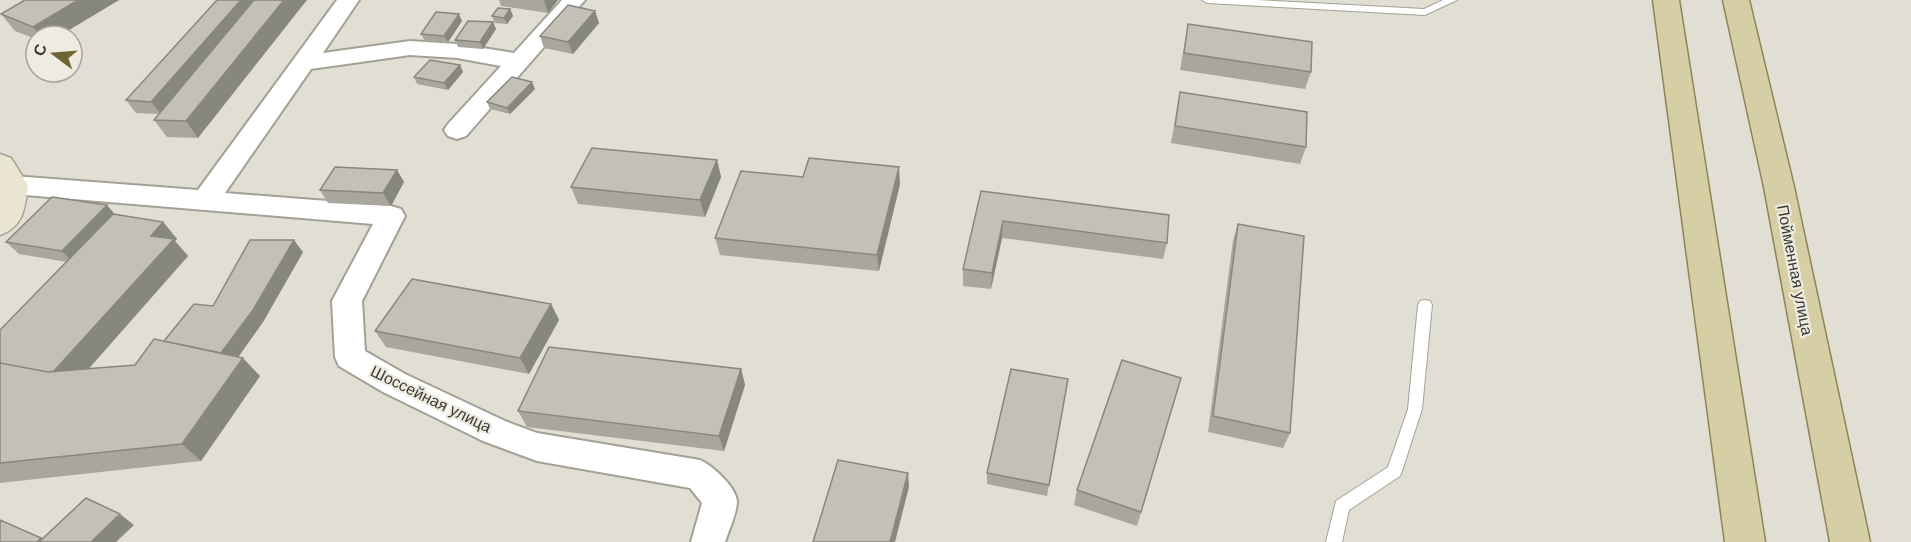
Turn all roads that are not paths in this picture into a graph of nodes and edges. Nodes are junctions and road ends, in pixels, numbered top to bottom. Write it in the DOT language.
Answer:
graph roads {
  1 [pos="348,0"];
  2 [pos="574,0"];
  3 [pos="1207,0"];
  4 [pos="1452,0"];
  5 [pos="1666,0"];
  6 [pos="1736,0"];
  7 [pos="519,61"];
  8 [pos="303,63"];
  9 [pos="457,130"];
  10 [pos="6,175"];
  11 [pos="204,202"];
  12 [pos="0,223"];
  13 [pos="1425,305"];
  14 [pos="708,542"];
  15 [pos="1334,542"];
  16 [pos="1745,542"];
  17 [pos="1850,542"];
  1 -- 8 [label="street"];
  2 -- 7 [label="street"];
  3 -- 4 [label="lane"];
  5 -- 16 [label="main road"];
  6 -- 17 [label="main road, Пойменная улица"];
  7 -- 8 [label="street"];
  7 -- 9 [label="street"];
  8 -- 11 [label="street"];
  10 -- 11 [label="street, Шоссейная улица"];
  10 -- 12 [label="main road, Шоссейная улица"];
  11 -- 14 [label="street, Шоссейная улица"];
  13 -- 15 [label="lane"];
}
